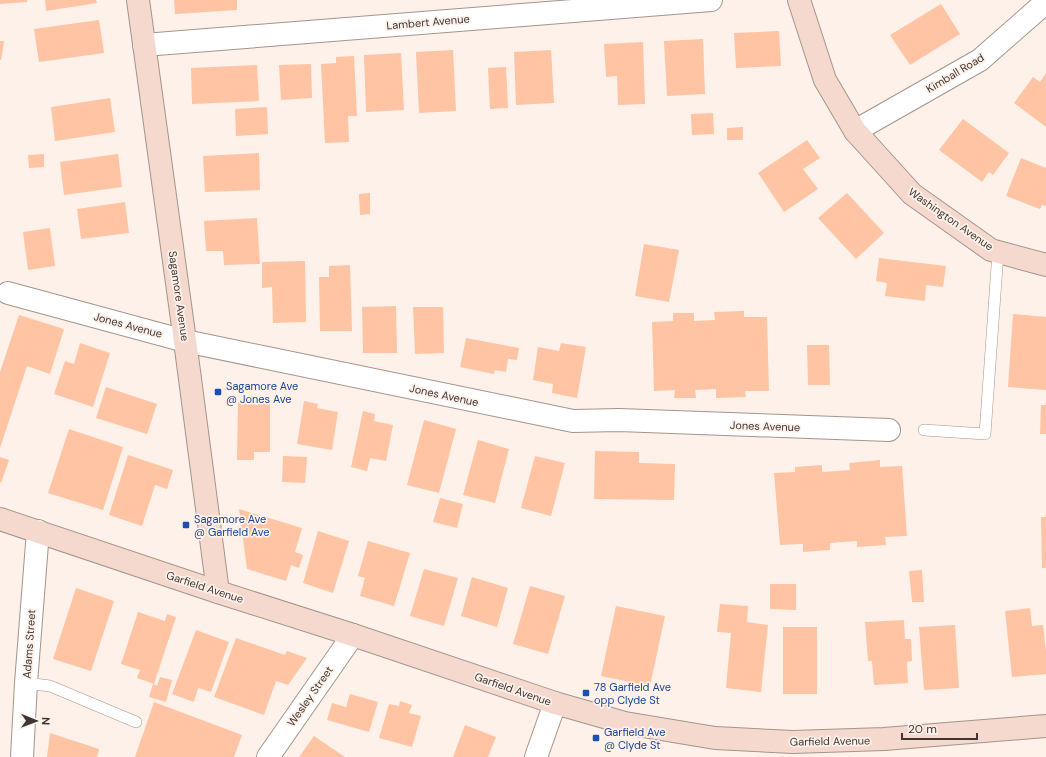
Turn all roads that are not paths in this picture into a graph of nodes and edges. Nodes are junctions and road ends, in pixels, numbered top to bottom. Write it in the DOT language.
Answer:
graph roads {
  1 [pos="138,0"];
  2 [pos="711,0"];
  3 [pos="799,0"];
  4 [pos="1046,2"];
  5 [pos="144,45"];
  6 [pos="855,131"];
  7 [pos="998,252"];
  8 [pos="1046,265"];
  9 [pos="8,293"];
  10 [pos="185,341"];
  11 [pos="889,430"];
  12 [pos="924,430"];
  13 [pos="0,519"];
  14 [pos="38,532"];
  15 [pos="218,592"];
  16 [pos="353,635"];
  17 [pos="26,683"];
  18 [pos="555,703"];
  19 [pos="136,722"];
  20 [pos="1046,726"];
  21 [pos="22,757"];
  22 [pos="268,757"];
  23 [pos="536,757"];
  1 -- 5 [label="main road, Sagamore Avenue"];
  2 -- 5 [label="street, Lambert Avenue"];
  3 -- 6 [label="main road, Washington Avenue"];
  4 -- 6 [label="street, Kimball Road"];
  5 -- 10 [label="main road, Sagamore Avenue"];
  6 -- 7 [label="main road, Washington Avenue"];
  7 -- 8 [label="main road, Washington Avenue"];
  7 -- 12 [label="lane"];
  9 -- 10 [label="street, Jones Avenue"];
  10 -- 11 [label="street, Jones Avenue"];
  10 -- 15 [label="main road, Sagamore Avenue"];
  13 -- 14 [label="main road, Garfield Avenue"];
  14 -- 15 [label="main road, Garfield Avenue"];
  14 -- 17 [label="street, Adams Street"];
  15 -- 16 [label="main road, Garfield Avenue"];
  16 -- 18 [label="main road, Garfield Avenue"];
  16 -- 22 [label="street, Wesley Street"];
  17 -- 19 [label="lane"];
  17 -- 21 [label="street, Adams Street"];
  18 -- 20 [label="main road, Garfield Avenue"];
  18 -- 23 [label="street"];
}
